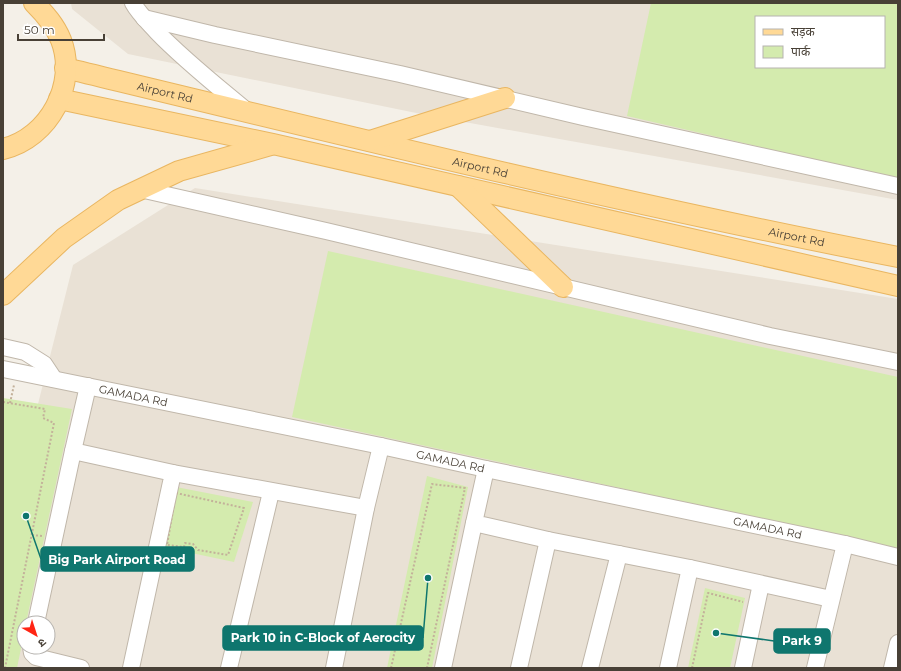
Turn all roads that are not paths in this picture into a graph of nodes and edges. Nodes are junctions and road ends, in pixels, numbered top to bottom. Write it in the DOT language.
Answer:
graph roads {
  1 [pos="34,3"];
  2 [pos="138,8"];
  3 [pos="65,68"];
  4 [pos="504,98"];
  5 [pos="59,99"];
  6 [pos="249,112"];
  7 [pos="370,141"];
  8 [pos="273,144"];
  9 [pos="4,150"];
  10 [pos="458,186"];
  11 [pos="898,186"];
  12 [pos="140,189"];
  13 [pos="898,257"];
  14 [pos="898,286"];
  15 [pos="563,287"];
  16 [pos="3,296"];
  17 [pos="3,347"];
  18 [pos="898,362"];
  19 [pos="10,370"];
  20 [pos="54,379"];
  21 [pos="88,386"];
  22 [pos="382,446"];
  23 [pos="73,451"];
  24 [pos="486,469"];
  25 [pos="173,473"];
  26 [pos="271,492"];
  27 [pos="366,508"];
  28 [pos="474,523"];
  29 [pos="548,540"];
  30 [pos="846,544"];
  31 [pos="619,554"];
  32 [pos="898,557"];
  33 [pos="690,568"];
  34 [pos="760,584"];
  35 [pos="831,599"];
  36 [pos="38,615"];
  37 [pos="898,643"];
  38 [pos="34,655"];
  39 [pos="81,668"];
  40 [pos="130,668"];
  41 [pos="229,668"];
  42 [pos="334,668"];
  43 [pos="442,668"];
  44 [pos="519,668"];
  45 [pos="590,668"];
  46 [pos="668,668"];
  47 [pos="744,668"];
  48 [pos="815,668"];
  49 [pos="892,668"];
  1 -- 3 [label="main road"];
  2 -- 4 [label="street"];
  2 -- 6 [label="street"];
  3 -- 5 [label="main road"];
  3 -- 6 [label="main road, Airport Rd"];
  4 -- 7 [label="main road"];
  4 -- 11 [label="street"];
  5 -- 8 [label="main road"];
  5 -- 9 [label="main road"];
  6 -- 7 [label="main road, Airport Rd"];
  7 -- 13 [label="main road, Airport Rd"];
  8 -- 10 [label="main road"];
  8 -- 12 [label="main road"];
  10 -- 14 [label="main road"];
  10 -- 15 [label="main road"];
  12 -- 15 [label="street"];
  12 -- 16 [label="main road"];
  15 -- 18 [label="street"];
  17 -- 20 [label="street"];
  19 -- 20 [label="street, GAMADA Rd"];
  20 -- 21 [label="street, GAMADA Rd"];
  21 -- 22 [label="street, GAMADA Rd"];
  21 -- 23 [label="street"];
  22 -- 24 [label="street, GAMADA Rd"];
  22 -- 27 [label="street"];
  23 -- 25 [label="street"];
  23 -- 36 [label="street"];
  24 -- 28 [label="street"];
  24 -- 30 [label="street, GAMADA Rd"];
  25 -- 26 [label="street"];
  25 -- 40 [label="street"];
  26 -- 27 [label="street"];
  26 -- 41 [label="street"];
  27 -- 42 [label="street"];
  28 -- 29 [label="street"];
  28 -- 43 [label="street"];
  29 -- 31 [label="street"];
  29 -- 44 [label="street"];
  30 -- 32 [label="street, GAMADA Rd"];
  30 -- 35 [label="street"];
  31 -- 33 [label="street"];
  31 -- 45 [label="street"];
  33 -- 34 [label="street"];
  33 -- 46 [label="street"];
  34 -- 35 [label="street"];
  34 -- 47 [label="street"];
  35 -- 48 [label="street"];
  37 -- 49 [label="street"];
  38 -- 39 [label="street"];
}
